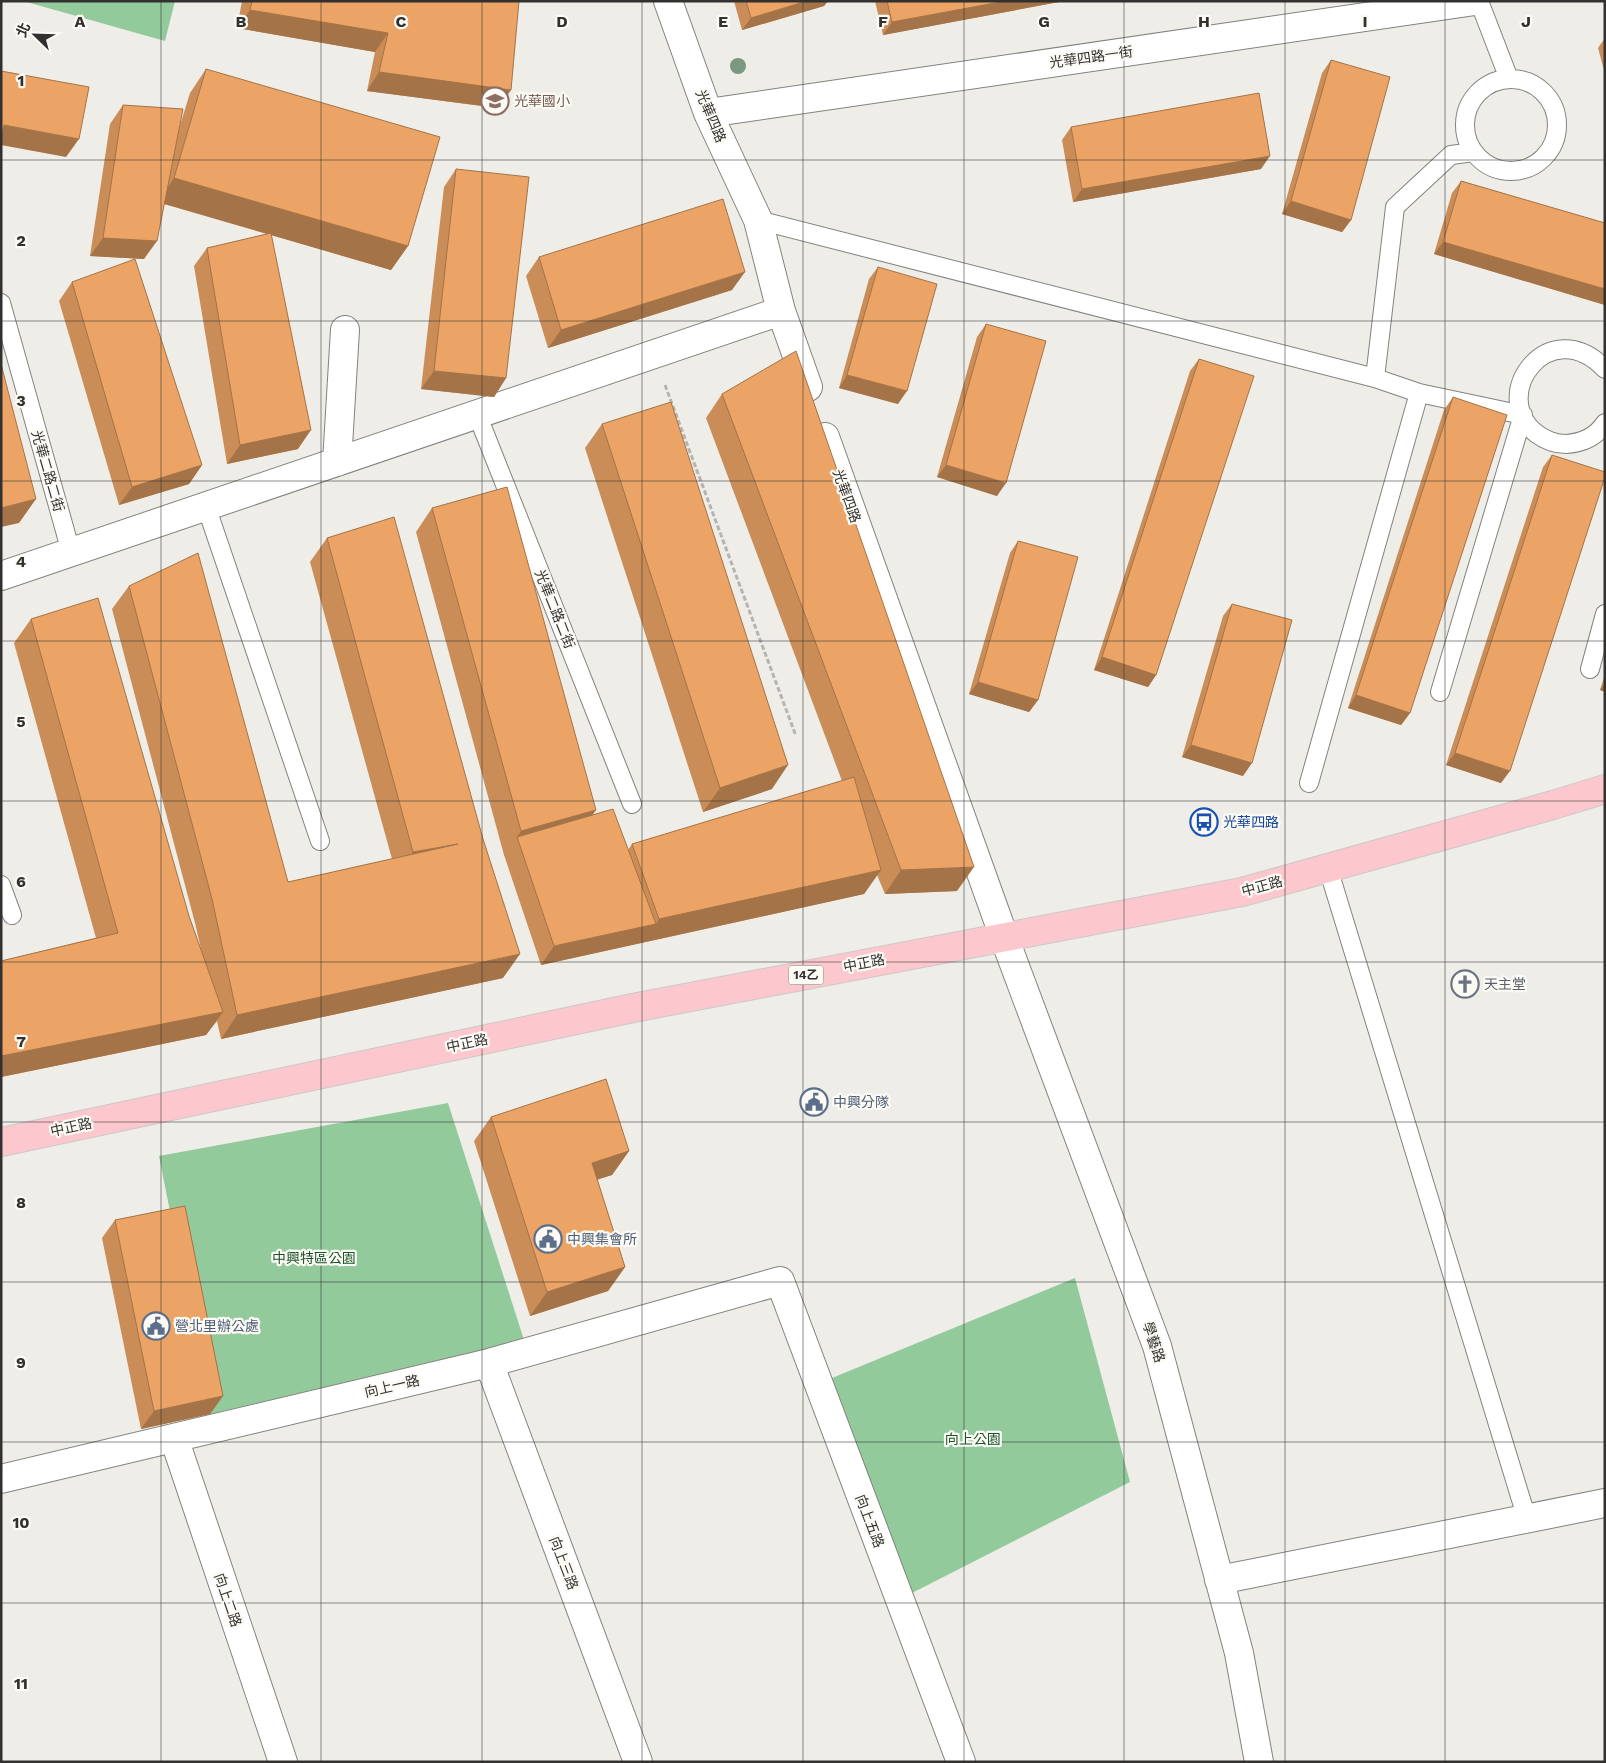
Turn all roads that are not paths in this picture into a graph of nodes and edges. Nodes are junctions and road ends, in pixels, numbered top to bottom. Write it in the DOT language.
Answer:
graph roads {
  1 [pos="668,1"];
  2 [pos="1475,1"];
  3 [pos="1479,1"];
  4 [pos="1510,79"];
  5 [pos="708,113"];
  6 [pos="1474,152"];
  7 [pos="758,220"];
  8 [pos="1,303"];
  9 [pos="781,312"];
  10 [pos="344,330"];
  11 [pos="1605,368"];
  12 [pos="1375,378"];
  13 [pos="1419,393"];
  14 [pos="477,414"];
  15 [pos="1522,415"];
  16 [pos="1604,426"];
  17 [pos="337,462"];
  18 [pos="206,506"];
  19 [pos="71,552"];
  20 [pos="1,576"];
  21 [pos="1605,614"];
  22 [pos="1590,669"];
  23 [pos="1440,692"];
  24 [pos="1309,783"];
  25 [pos="1605,788"];
  26 [pos="632,804"];
  27 [pos="320,840"];
  28 [pos="1328,868"];
  29 [pos="1,885"];
  30 [pos="12,914"];
  31 [pos="1004,937"];
  32 [pos="1,1142"];
  33 [pos="780,1281"];
  34 [pos="489,1363"];
  35 [pos="174,1438"];
  36 [pos="1,1479"];
  37 [pos="1605,1503"];
  38 [pos="1527,1519"];
  39 [pos="1219,1580"];
  40 [pos="283,1762"];
  41 [pos="638,1762"];
  42 [pos="961,1762"];
  43 [pos="1260,1762"];
  1 -- 5 [label="street, 光華四路"];
  2 -- 5 [label="street, 光華四路一街"];
  3 -- 4 [label="lane"];
  4 -- 6 [label="lane"];
  4 -- 6 [label="lane"];
  5 -- 7 [label="street, 光華四路"];
  6 -- 12 [label="lane"];
  7 -- 9 [label="street, 光華四路"];
  7 -- 12 [label="lane"];
  8 -- 19 [label="lane, 光華二路二街"];
  9 -- 14 [label="street"];
  9 -- 31 [label="street, 光華四路"];
  10 -- 17 [label="street"];
  11 -- 15 [label="lane"];
  12 -- 13 [label="lane"];
  13 -- 15 [label="lane"];
  13 -- 24 [label="lane"];
  14 -- 17 [label="street"];
  14 -- 26 [label="lane, 光華二路二街"];
  15 -- 16 [label="lane"];
  15 -- 23 [label="lane"];
  17 -- 18 [label="street"];
  18 -- 19 [label="street"];
  18 -- 27 [label="lane"];
  19 -- 20 [label="street"];
  21 -- 22 [label="lane"];
  25 -- 28 [label="main road, 中正路 / 14乙"];
  28 -- 31 [label="main road, 中正路 / 14乙"];
  28 -- 38 [label="lane"];
  29 -- 30 [label="lane"];
  31 -- 32 [label="main road, 中正路 / 14乙"];
  31 -- 39 [label="street, 學藝路"];
  33 -- 34 [label="street, 向上一路"];
  33 -- 42 [label="street, 向上五路"];
  34 -- 35 [label="street, 向上一路"];
  34 -- 41 [label="street, 向上三路"];
  35 -- 36 [label="street, 向上一路"];
  35 -- 40 [label="street, 向上二路"];
  37 -- 38 [label="street"];
  38 -- 39 [label="street"];
  39 -- 43 [label="street, 學藝路"];
}
